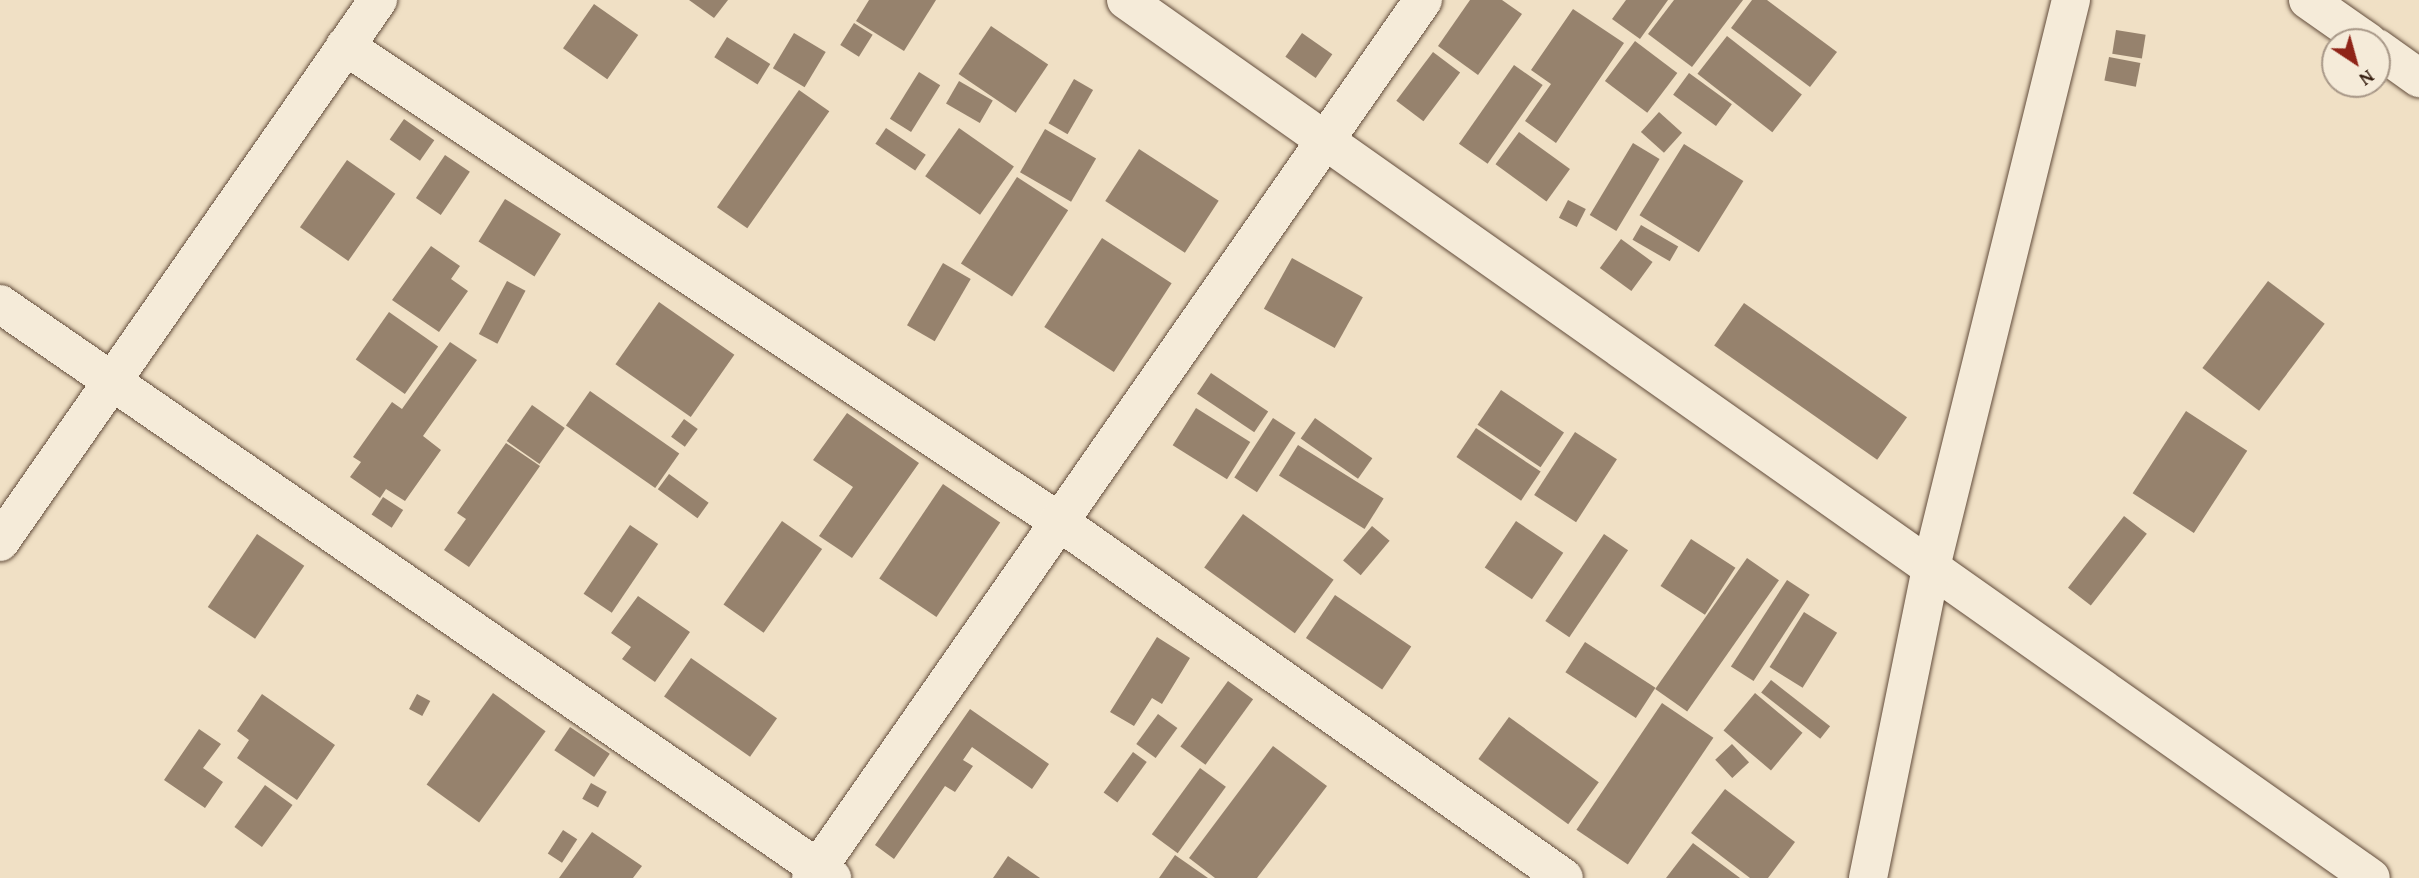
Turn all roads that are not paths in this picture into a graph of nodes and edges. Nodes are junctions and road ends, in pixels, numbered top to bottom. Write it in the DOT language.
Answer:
graph roads {
  1 [pos="378,0"];
  2 [pos="1126,0"];
  3 [pos="1423,0"];
  4 [pos="2071,0"];
  5 [pos="2308,0"];
  6 [pos="2348,28"];
  7 [pos="345,46"];
  8 [pos="2391,58"];
  9 [pos="2419,78"];
  10 [pos="1325,141"];
  11 [pos="0,304"];
  12 [pos="112,381"];
  13 [pos="1058,522"];
  14 [pos="0,542"];
  15 [pos="1931,567"];
  16 [pos="820,875"];
  17 [pos="1564,878"];
  18 [pos="1868,878"];
  19 [pos="2371,878"];
  1 -- 7 [label="street"];
  2 -- 10 [label="street"];
  3 -- 10 [label="street"];
  4 -- 15 [label="street"];
  5 -- 6 [label="street"];
  7 -- 12 [label="street"];
  7 -- 13 [label="street"];
  8 -- 9 [label="street"];
  10 -- 13 [label="street"];
  10 -- 15 [label="street"];
  11 -- 12 [label="street"];
  12 -- 14 [label="street"];
  12 -- 16 [label="street"];
  13 -- 16 [label="street"];
  13 -- 17 [label="street"];
  15 -- 18 [label="street"];
  15 -- 19 [label="street"];
}
